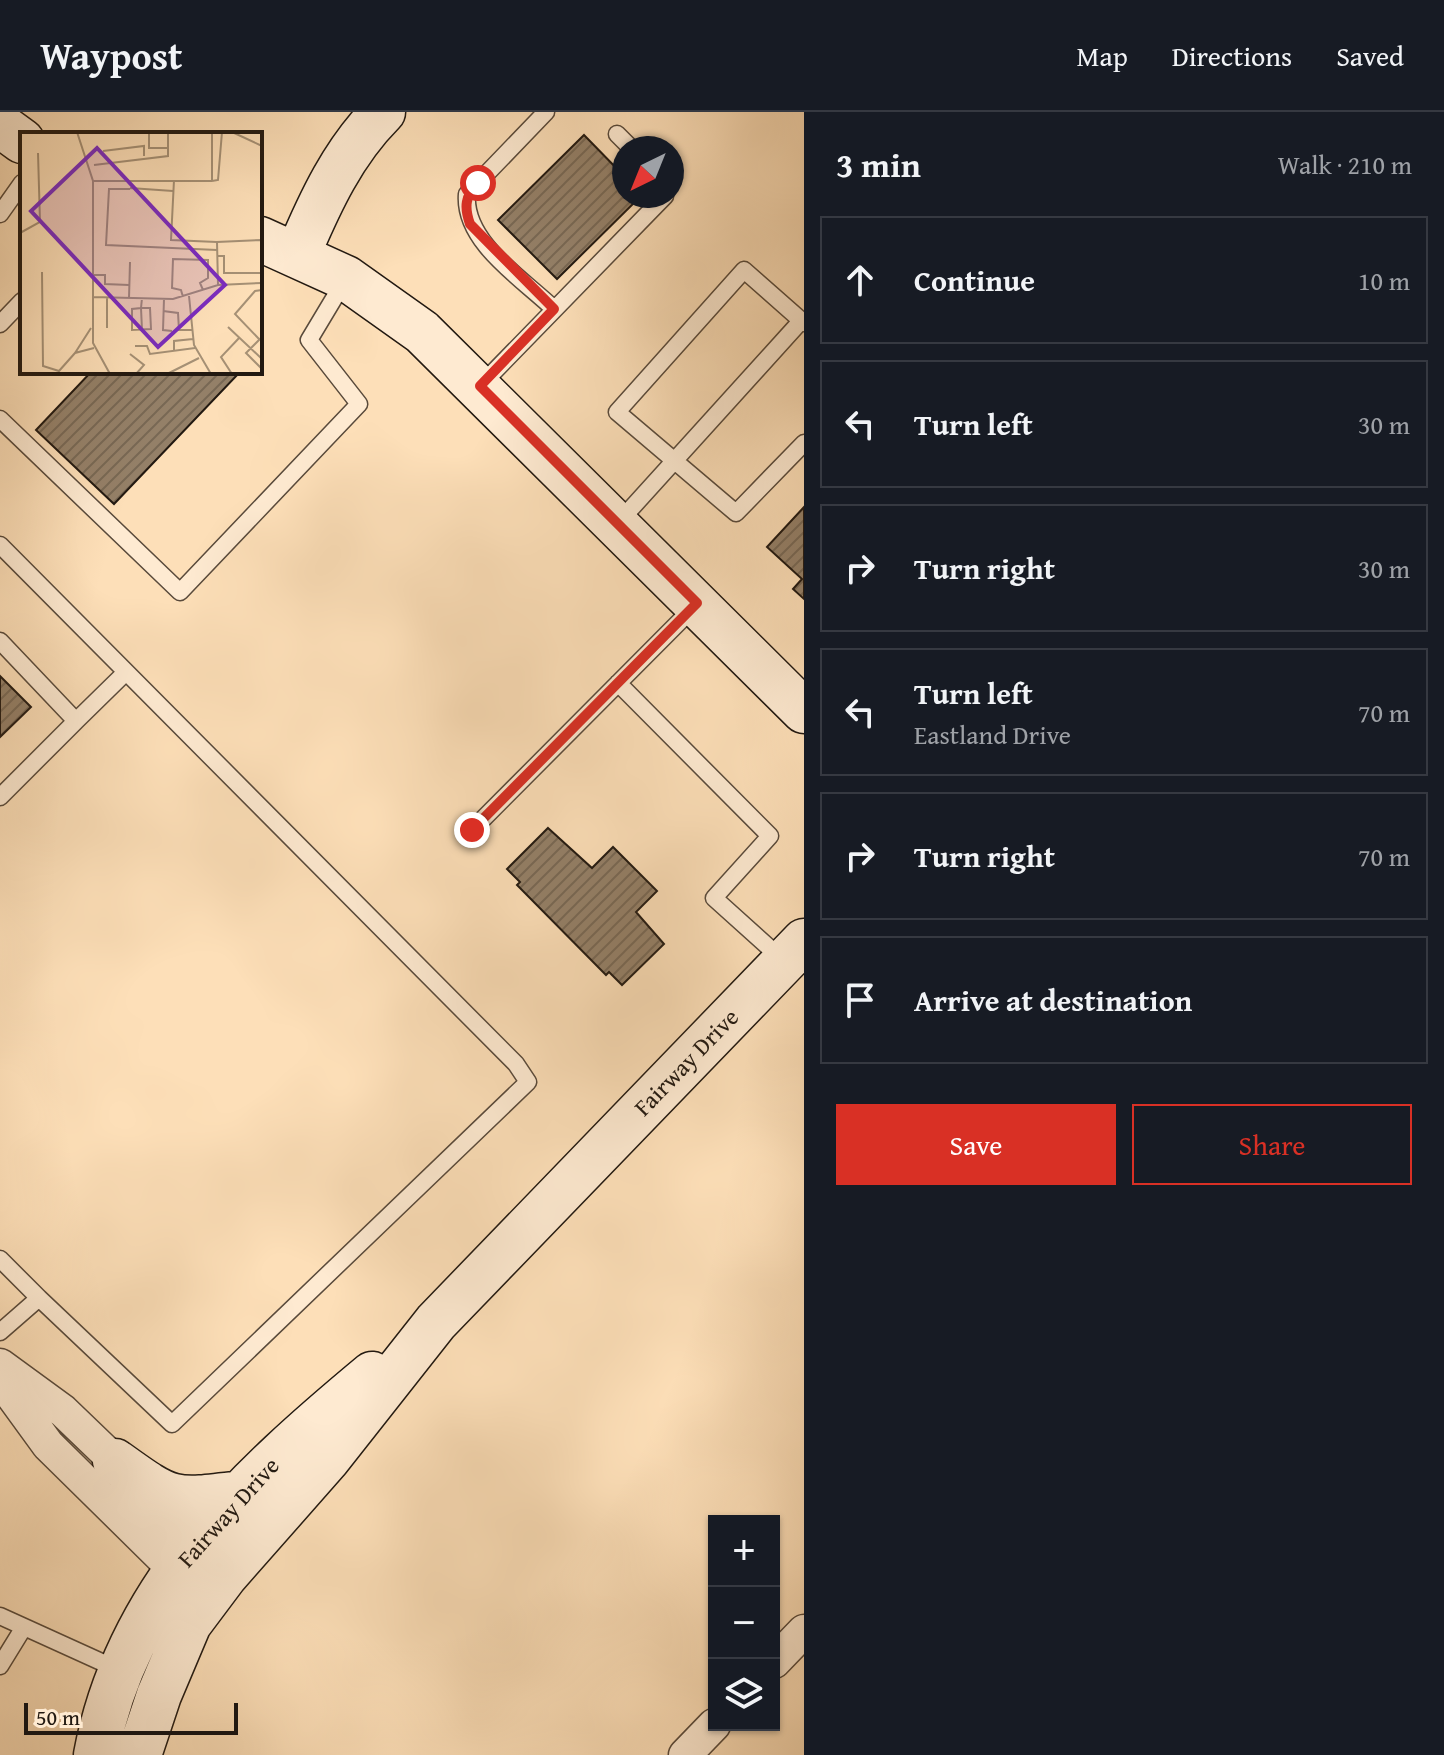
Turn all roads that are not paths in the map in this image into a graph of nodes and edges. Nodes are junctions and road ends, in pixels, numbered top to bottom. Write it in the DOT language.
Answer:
graph roads {
  1 [pos="383,112"];
  2 [pos="546,112"];
  3 [pos="0,125"];
  4 [pos="20,140"];
  5 [pos="20,186"];
  6 [pos="653,208"];
  7 [pos="0,214"];
  8 [pos="279,246"];
  9 [pos="346,278"];
  10 [pos="20,303"];
  11 [pos="554,309"];
  12 [pos="803,322"];
  13 [pos="0,324"];
  14 [pos="480,386"];
  15 [pos="0,419"];
  16 [pos="804,443"];
  17 [pos="675,462"];
  18 [pos="617,524"];
  19 [pos="0,545"];
  20 [pos="697,603"];
  21 [pos="0,641"];
  22 [pos="126,672"];
  23 [pos="618,683"];
  24 [pos="804,711"];
  25 [pos="76,721"];
  26 [pos="0,797"];
  27 [pos="472,830"];
  28 [pos="794,951"];
  29 [pos="0,1259"];
  30 [pos="39,1298"];
  31 [pos="436,1322"];
  32 [pos="0,1332"];
  33 [pos="0,1365"];
  34 [pos="0,1379"];
  35 [pos="115,1461"];
  36 [pos="241,1493"];
  37 [pos="200,1573"];
  38 [pos="0,1616"];
  39 [pos="24,1627"];
  40 [pos="804,1631"];
  41 [pos="777,1659"];
  42 [pos="0,1666"];
  43 [pos="119,1670"];
  44 [pos="708,1731"];
  45 [pos="96,1755"];
  46 [pos="139,1755"];
  47 [pos="685,1755"];
  1 -- 8 [label="main road"];
  2 -- 11 [label="lane"];
  3 -- 4 [label="main road"];
  5 -- 7 [label="lane"];
  6 -- 11 [label="lane"];
  8 -- 9 [label="main road"];
  9 -- 14 [label="main road"];
  9 -- 15 [label="lane"];
  10 -- 13 [label="lane"];
  11 -- 14 [label="lane"];
  12 -- 17 [label="lane"];
  12 -- 17 [label="lane"];
  14 -- 18 [label="main road"];
  16 -- 17 [label="lane"];
  17 -- 18 [label="lane"];
  18 -- 20 [label="main road"];
  19 -- 22 [label="lane"];
  20 -- 23 [label="lane"];
  20 -- 24 [label="main road"];
  21 -- 25 [label="lane"];
  22 -- 25 [label="lane"];
  22 -- 30 [label="lane"];
  23 -- 27 [label="lane"];
  23 -- 28 [label="lane"];
  25 -- 26 [label="lane"];
  28 -- 31 [label="main road, Fairway Drive"];
  29 -- 30 [label="lane"];
  30 -- 32 [label="lane"];
  31 -- 36 [label="main road, Fairway Drive"];
  31 -- 37 [label="main road, Fairway Drive"];
  33 -- 35 [label="street"];
  34 -- 37 [label="street"];
  35 -- 36 [label="main road"];
  35 -- 37 [label="street"];
  36 -- 37 [label="main road, Fairway Drive"];
  37 -- 43 [label="main road, Fairway Drive"];
  37 -- 46 [label="main road, Fairway Drive"];
  38 -- 39 [label="lane"];
  39 -- 42 [label="lane"];
  39 -- 43 [label="lane"];
  40 -- 41 [label="street"];
  43 -- 45 [label="main road, Fairway Drive"];
  44 -- 47 [label="street"];
}
